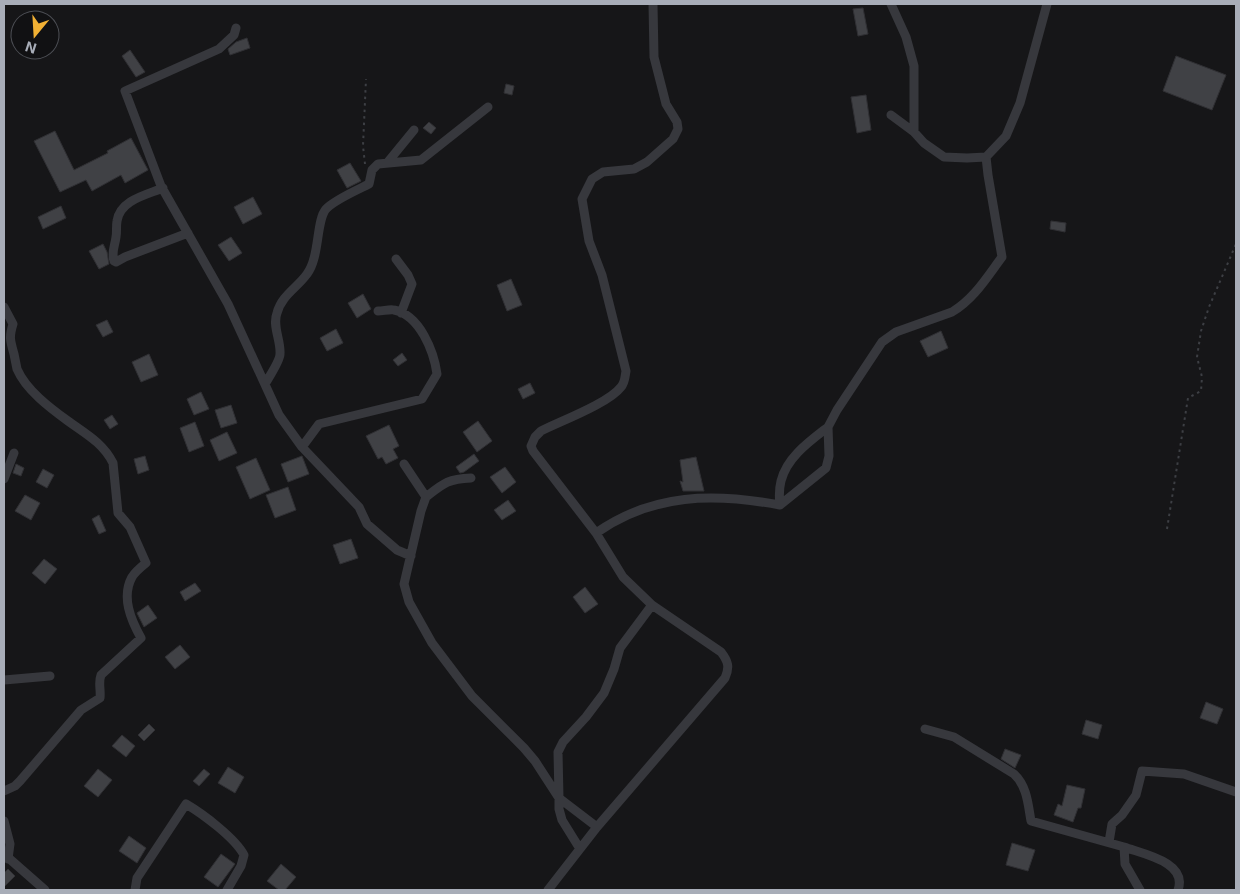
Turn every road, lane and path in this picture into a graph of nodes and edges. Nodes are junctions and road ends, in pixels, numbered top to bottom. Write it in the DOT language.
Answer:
graph roads {
  1 [pos="653,4"];
  2 [pos="891,4"];
  3 [pos="1047,4"];
  4 [pos="236,28"];
  5 [pos="366,79"];
  6 [pos="488,107"];
  7 [pos="892,115"];
  8 [pos="414,130"];
  9 [pos="914,132"];
  10 [pos="986,157"];
  11 [pos="387,163"];
  12 [pos="372,170"];
  13 [pos="163,188"];
  14 [pos="188,233"];
  15 [pos="1236,244"];
  16 [pos="396,259"];
  17 [pos="4,307"];
  18 [pos="378,312"];
  19 [pos="400,313"];
  20 [pos="6,336"];
  21 [pos="265,384"];
  22 [pos="828,427"];
  23 [pos="302,447"];
  24 [pos="14,453"];
  25 [pos="404,464"];
  26 [pos="471,478"];
  27 [pos="4,479"];
  28 [pos="426,497"];
  29 [pos="780,505"];
  30 [pos="1168,530"];
  31 [pos="596,533"];
  32 [pos="411,556"];
  33 [pos="652,605"];
  34 [pos="50,676"];
  35 [pos="4,680"];
  36 [pos="925,729"];
  37 [pos="4,792"];
  38 [pos="1236,792"];
  39 [pos="559,798"];
  40 [pos="4,821"];
  41 [pos="598,827"];
  42 [pos="1109,842"];
  43 [pos="1124,847"];
  44 [pos="580,849"];
  45 [pos="6,856"];
  46 [pos="45,890"];
  47 [pos="135,890"];
  48 [pos="227,890"];
  49 [pos="548,890"];
  50 [pos="1140,890"];
  51 [pos="1178,890"];
  1 -- 31 [label="street"];
  2 -- 9 [label="street"];
  3 -- 10 [label="street"];
  4 -- 13 [label="street"];
  5 -- 12 [label="path"];
  6 -- 11 [label="street"];
  7 -- 9 [label="street"];
  8 -- 11 [label="street"];
  9 -- 10 [label="street"];
  10 -- 22 [label="street"];
  11 -- 12 [label="street"];
  12 -- 21 [label="street"];
  13 -- 14 [label="street"];
  13 -- 14 [label="street"];
  14 -- 21 [label="street"];
  15 -- 30 [label="path"];
  16 -- 19 [label="street"];
  17 -- 20 [label="street"];
  18 -- 19 [label="street"];
  19 -- 23 [label="street"];
  20 -- 37 [label="street"];
  21 -- 23 [label="street"];
  22 -- 29 [label="street"];
  22 -- 29 [label="street"];
  23 -- 32 [label="street"];
  24 -- 27 [label="street"];
  25 -- 28 [label="street"];
  26 -- 28 [label="street"];
  28 -- 32 [label="street"];
  29 -- 31 [label="street"];
  31 -- 33 [label="street"];
  32 -- 39 [label="street"];
  33 -- 39 [label="street"];
  33 -- 41 [label="street"];
  34 -- 35 [label="street"];
  36 -- 42 [label="street"];
  38 -- 42 [label="street"];
  39 -- 41 [label="street"];
  39 -- 44 [label="street"];
  40 -- 45 [label="street"];
  41 -- 44 [label="street"];
  42 -- 43 [label="street"];
  43 -- 50 [label="street"];
  43 -- 51 [label="street"];
  44 -- 49 [label="street"];
  45 -- 46 [label="street"];
  47 -- 48 [label="street"];
}
